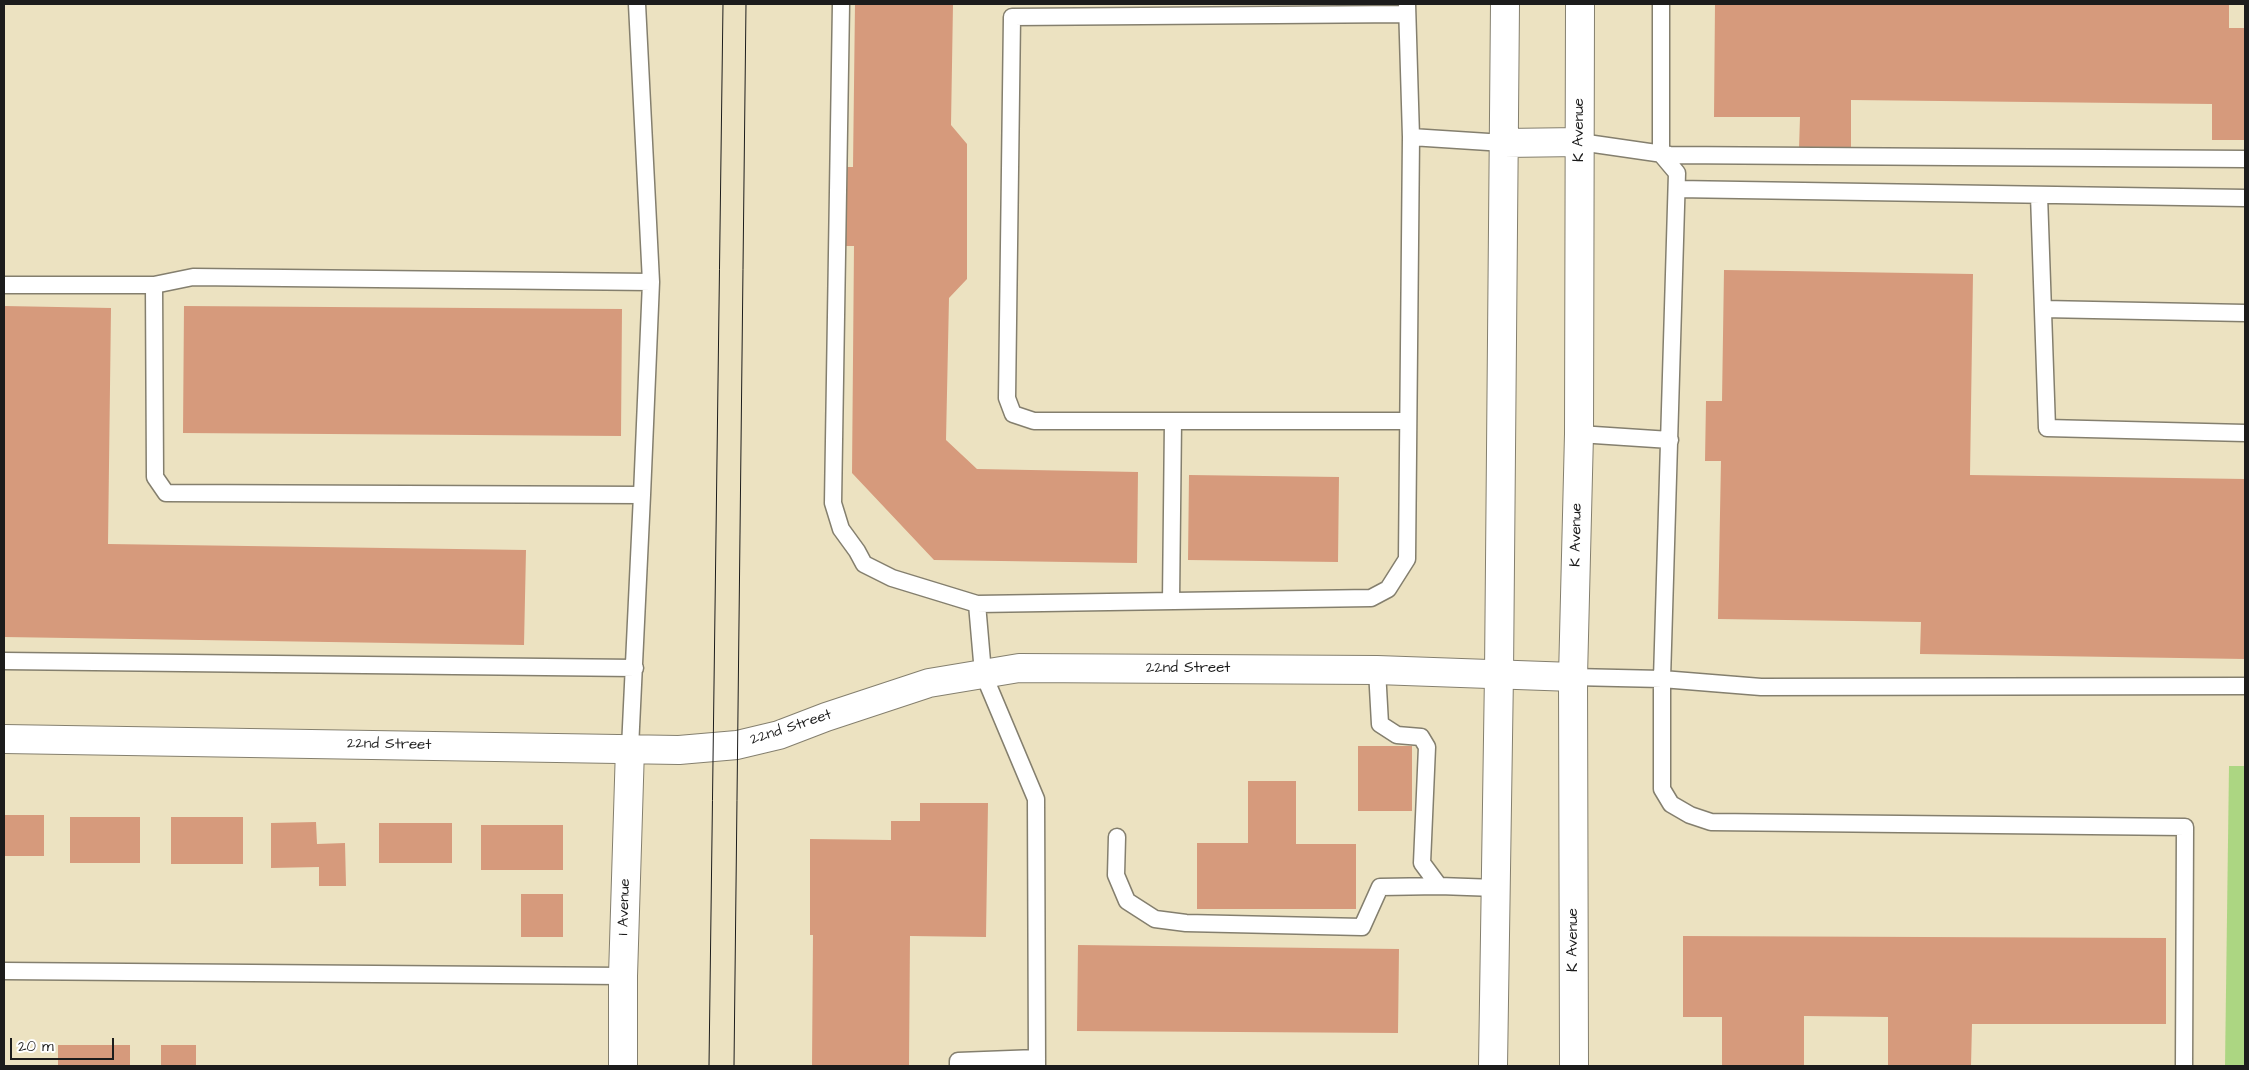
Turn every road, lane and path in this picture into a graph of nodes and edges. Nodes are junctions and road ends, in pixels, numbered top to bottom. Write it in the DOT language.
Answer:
graph roads {
  1 [pos="637,4"];
  2 [pos="841,4"];
  3 [pos="1505,4"];
  4 [pos="1580,4"];
  5 [pos="1660,4"];
  6 [pos="1407,9"];
  7 [pos="1411,137"];
  8 [pos="1580,142"];
  9 [pos="1504,143"];
  10 [pos="1661,154"];
  11 [pos="2245,159"];
  12 [pos="1677,189"];
  13 [pos="2039,195"];
  14 [pos="2245,198"];
  15 [pos="651,282"];
  16 [pos="154,284"];
  17 [pos="4,285"];
  18 [pos="2043,309"];
  19 [pos="2245,313"];
  20 [pos="1173,421"];
  21 [pos="1408,421"];
  22 [pos="2245,433"];
  23 [pos="1579,434"];
  24 [pos="1670,440"];
  25 [pos="642,495"];
  26 [pos="1171,601"];
  27 [pos="977,604"];
  28 [pos="4,661"];
  29 [pos="635,668"];
  30 [pos="1377,670"];
  31 [pos="983,673"];
  32 [pos="1499,673"];
  33 [pos="1573,677"];
  34 [pos="1662,679"];
  35 [pos="2245,686"];
  36 [pos="4,739"];
  37 [pos="630,748"];
  38 [pos="1117,837"];
  39 [pos="1439,886"];
  40 [pos="1496,888"];
  41 [pos="4,971"];
  42 [pos="623,976"];
  43 [pos="1037,1062"];
  44 [pos="623,1066"];
  45 [pos="958,1066"];
  46 [pos="1493,1066"];
  47 [pos="1574,1066"];
  48 [pos="2184,1066"];
  1 -- 15 [label="lane"];
  2 -- 27 [label="lane"];
  3 -- 9 [label="main road"];
  4 -- 8 [label="main road, K Avenue"];
  5 -- 10 [label="lane"];
  6 -- 7 [label="lane"];
  6 -- 20 [label="lane"];
  7 -- 9 [label="lane"];
  7 -- 21 [label="lane"];
  8 -- 9 [label="main road"];
  8 -- 10 [label="lane"];
  8 -- 23 [label="main road, K Avenue"];
  9 -- 32 [label="main road"];
  10 -- 11 [label="lane"];
  10 -- 12 [label="lane"];
  12 -- 13 [label="lane"];
  12 -- 24 [label="lane"];
  13 -- 14 [label="lane"];
  13 -- 18 [label="lane"];
  15 -- 16 [label="lane"];
  15 -- 25 [label="lane"];
  16 -- 17 [label="lane"];
  16 -- 25 [label="lane"];
  18 -- 19 [label="lane"];
  18 -- 22 [label="lane"];
  20 -- 21 [label="lane"];
  20 -- 26 [label="lane"];
  21 -- 26 [label="lane"];
  23 -- 24 [label="lane"];
  23 -- 33 [label="main road, K Avenue"];
  24 -- 34 [label="lane"];
  25 -- 29 [label="lane"];
  26 -- 27 [label="lane"];
  27 -- 31 [label="lane"];
  28 -- 29 [label="lane"];
  29 -- 37 [label="lane"];
  30 -- 31 [label="main road, 22nd Street"];
  30 -- 32 [label="main road, 22nd Street"];
  30 -- 39 [label="lane"];
  31 -- 37 [label="main road, 22nd Street"];
  31 -- 43 [label="lane"];
  32 -- 33 [label="main road, 22nd Street"];
  32 -- 40 [label="main road"];
  33 -- 34 [label="lane"];
  33 -- 47 [label="main road, K Avenue"];
  34 -- 35 [label="lane"];
  34 -- 48 [label="lane"];
  36 -- 37 [label="main road, 22nd Street"];
  37 -- 42 [label="main road, I Avenue"];
  38 -- 39 [label="lane"];
  39 -- 40 [label="lane"];
  40 -- 46 [label="main road"];
  41 -- 42 [label="lane"];
  42 -- 44 [label="main road, I Avenue"];
  43 -- 45 [label="lane"];
}
